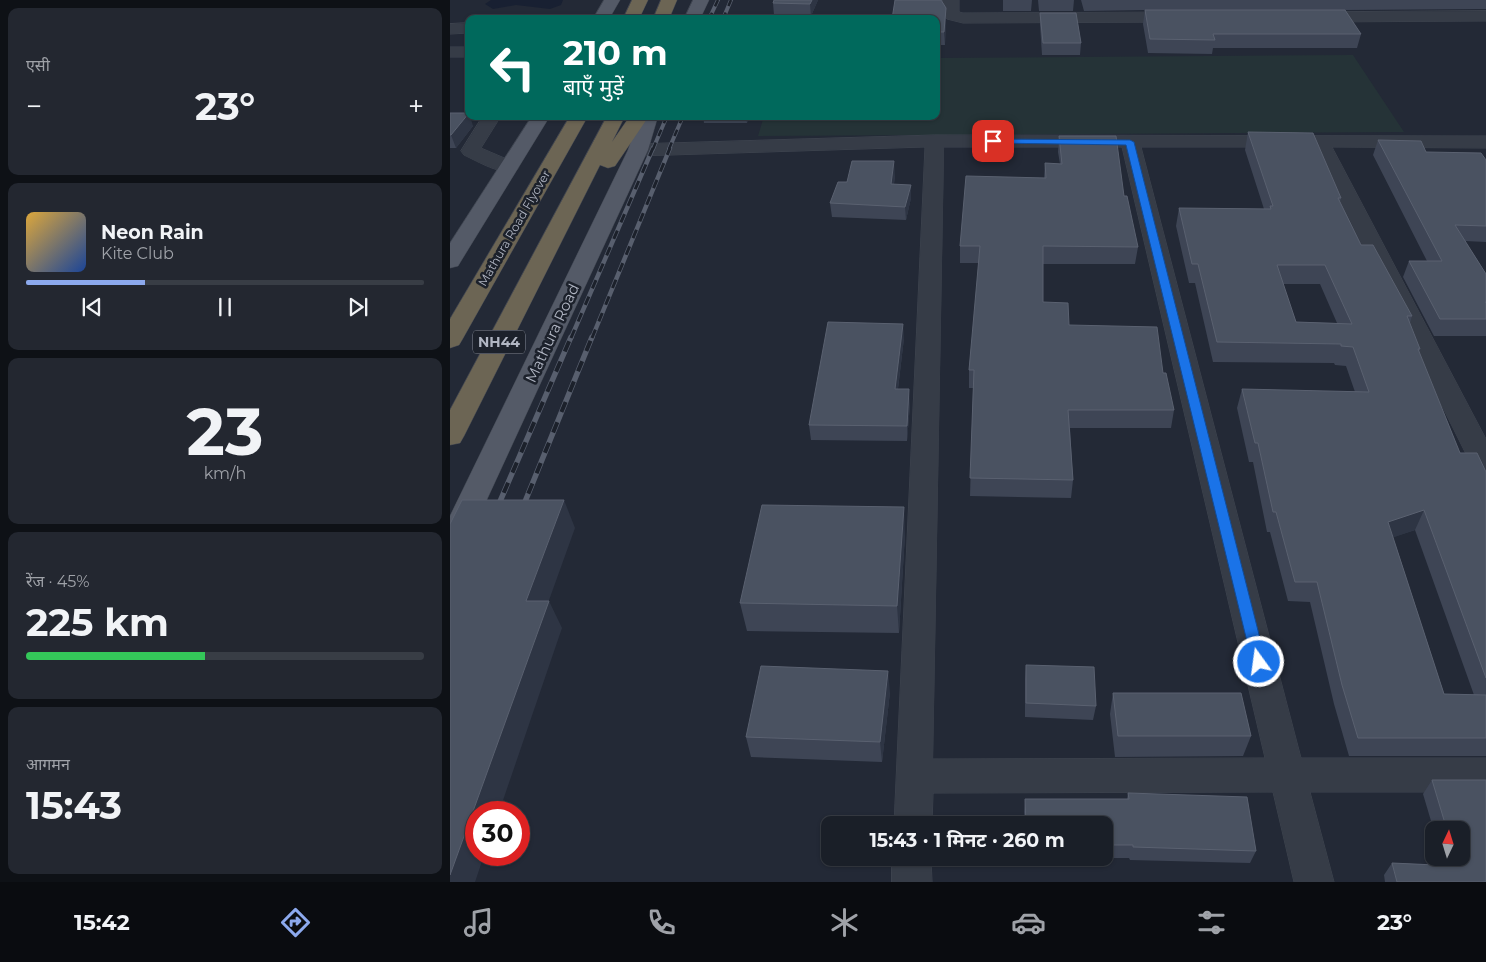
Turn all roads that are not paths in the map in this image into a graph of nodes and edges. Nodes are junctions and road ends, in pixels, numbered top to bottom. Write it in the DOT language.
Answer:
graph roads {
  1 [pos="612,0"];
  2 [pos="640,0"];
  3 [pos="670,0"];
  4 [pos="701,0"];
  5 [pos="950,0"];
  6 [pos="603,15"];
  7 [pos="633,15"];
  8 [pos="663,15"];
  9 [pos="694,15"];
  10 [pos="1486,16"];
  11 [pos="1200,17"];
  12 [pos="1299,17"];
  13 [pos="465,28"];
  14 [pos="450,29"];
  15 [pos="450,52"];
  16 [pos="465,52"];
  17 [pos="489,120"];
  18 [pos="539,120"];
  19 [pos="577,120"];
  20 [pos="614,120"];
  21 [pos="637,120"];
  22 [pos="648,120"];
  23 [pos="935,140"];
  24 [pos="1130,142"];
  25 [pos="1486,142"];
  26 [pos="1320,143"];
  27 [pos="638,150"];
  28 [pos="510,167"];
  29 [pos="562,219"];
  30 [pos="450,261"];
  31 [pos="450,340"];
  32 [pos="450,436"];
  33 [pos="1486,466"];
  34 [pos="450,547"];
  35 [pos="1486,775"];
  36 [pos="915,776"];
  37 [pos="1287,776"];
  38 [pos="914,816"];
  39 [pos="912,866"];
  40 [pos="912,882"];
  41 [pos="1314,882"];
  1 -- 6 [label="main road"];
  2 -- 7 [label="highway"];
  3 -- 8 [label="highway"];
  4 -- 9 [label="main road"];
  5 -- 11 [label="street"];
  10 -- 12 [label="street"];
  13 -- 14 [label="street"];
  15 -- 16 [label="street"];
  17 -- 28 [label="street"];
  18 -- 28 [label="main road"];
  19 -- 31 [label="highway, Mathura Road Flyover / NH44"];
  20 -- 29 [label="highway, NH44"];
  21 -- 29 [label="highway"];
  22 -- 27 [label="main road, Mathura Road"];
  23 -- 24 [label="street"];
  23 -- 27 [label="street"];
  23 -- 36 [label="street"];
  24 -- 26 [label="street"];
  24 -- 37 [label="street"];
  25 -- 26 [label="street"];
  26 -- 33 [label="street"];
  27 -- 34 [label="main road, Mathura Road"];
  28 -- 30 [label="main road"];
  29 -- 32 [label="highway, NH44"];
  35 -- 37 [label="street"];
  36 -- 37 [label="street"];
  36 -- 38 [label="street"];
  37 -- 41 [label="street"];
  39 -- 40 [label="street"];
}
